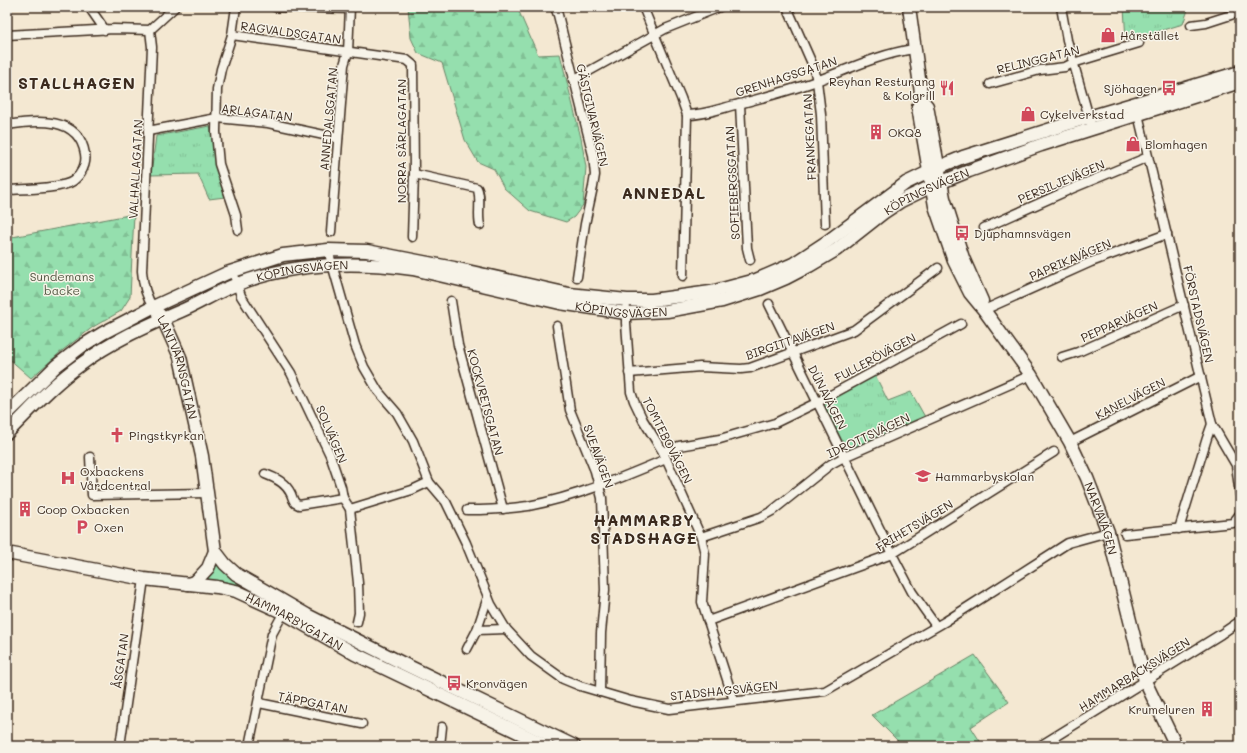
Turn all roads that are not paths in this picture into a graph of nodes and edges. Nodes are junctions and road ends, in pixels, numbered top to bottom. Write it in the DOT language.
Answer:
graph roads {
  1 [pos="89,7"];
  2 [pos="175,7"];
  3 [pos="236,7"];
  4 [pos="275,7"];
  5 [pos="555,7"];
  6 [pos="643,7"];
  7 [pos="720,7"];
  8 [pos="787,7"];
  9 [pos="909,7"];
  10 [pos="1061,7"];
  11 [pos="350,8"];
  12 [pos="1240,12"];
  13 [pos="1191,25"];
  14 [pos="105,30"];
  15 [pos="150,30"];
  16 [pos="655,34"];
  17 [pos="7,35"];
  18 [pos="232,35"];
  19 [pos="1139,44"];
  20 [pos="914,50"];
  21 [pos="348,52"];
  22 [pos="1073,63"];
  23 [pos="1240,72"];
  24 [pos="573,80"];
  25 [pos="817,81"];
  26 [pos="1240,82"];
  27 [pos="990,84"];
  28 [pos="922,100"];
  29 [pos="740,104"];
  30 [pos="1136,109"];
  31 [pos="687,115"];
  32 [pos="217,118"];
  33 [pos="1090,123"];
  34 [pos="7,125"];
  35 [pos="148,131"];
  36 [pos="338,138"];
  37 [pos="934,140"];
  38 [pos="998,146"];
  39 [pos="1148,157"];
  40 [pos="956,160"];
  41 [pos="414,174"];
  42 [pos="961,174"];
  43 [pos="935,177"];
  44 [pos="7,190"];
  45 [pos="948,211"];
  46 [pos="825,224"];
  47 [pos="480,225"];
  48 [pos="984,228"];
  49 [pos="238,230"];
  50 [pos="331,232"];
  51 [pos="1167,234"];
  52 [pos="412,237"];
  53 [pos="328,250"];
  54 [pos="750,260"];
  55 [pos="332,265"];
  56 [pos="938,268"];
  57 [pos="233,272"];
  58 [pos="683,276"];
  59 [pos="577,277"];
  60 [pos="236,284"];
  61 [pos="627,300"];
  62 [pos="451,301"];
  63 [pos="769,304"];
  64 [pos="1184,305"];
  65 [pos="153,307"];
  66 [pos="984,310"];
  67 [pos="626,313"];
  68 [pos="163,319"];
  69 [pos="962,324"];
  70 [pos="557,326"];
  71 [pos="792,353"];
  72 [pos="1062,357"];
  73 [pos="628,372"];
  74 [pos="1031,376"];
  75 [pos="1201,376"];
  76 [pos="816,402"];
  77 [pos="7,414"];
  78 [pos="1212,424"];
  79 [pos="7,433"];
  80 [pos="1070,442"];
  81 [pos="1054,452"];
  82 [pos="665,456"];
  83 [pos="90,457"];
  84 [pos="844,457"];
  85 [pos="265,474"];
  86 [pos="429,482"];
  87 [pos="599,487"];
  88 [pos="207,493"];
  89 [pos="1240,495"];
  90 [pos="343,498"];
  91 [pos="350,509"];
  92 [pos="503,509"];
  93 [pos="467,510"];
  94 [pos="1240,514"];
  95 [pos="1179,529"];
  96 [pos="1108,532"];
  97 [pos="1125,534"];
  98 [pos="701,537"];
  99 [pos="215,551"];
  100 [pos="7,553"];
  101 [pos="892,554"];
  102 [pos="7,557"];
  103 [pos="23,557"];
  104 [pos="144,579"];
  105 [pos="188,584"];
  106 [pos="488,597"];
  107 [pos="286,608"];
  108 [pos="708,621"];
  109 [pos="1240,621"];
  110 [pos="357,622"];
  111 [pos="936,626"];
  112 [pos="506,629"];
  113 [pos="477,630"];
  114 [pos="467,649"];
  115 [pos="1145,681"];
  116 [pos="600,692"];
  117 [pos="734,701"];
  118 [pos="259,703"];
  119 [pos="362,724"];
  120 [pos="442,728"];
  121 [pos="120,746"];
  122 [pos="249,746"];
  123 [pos="440,746"];
  124 [pos="547,746"];
  125 [pos="574,746"];
  126 [pos="1040,746"];
  127 [pos="1176,746"];
  1 -- 14 [label="street"];
  2 -- 15 [label="street"];
  3 -- 18 [label="street"];
  4 -- 11 [label="street"];
  5 -- 24 [label="street, GÄSTGIVARVÄGEN"];
  6 -- 16 [label="street"];
  7 -- 16 [label="street"];
  8 -- 25 [label="street, FRANKEGATAN"];
  9 -- 20 [label="main road"];
  10 -- 22 [label="street"];
  11 -- 21 [label="street, ANNEDALSGATAN"];
  12 -- 13 [label="street"];
  14 -- 15 [label="street"];
  14 -- 17 [label="street"];
  15 -- 35 [label="street, VALHALLAGATAN"];
  16 -- 24 [label="street"];
  16 -- 31 [label="street"];
  18 -- 21 [label="street, RAGVALDSGATAN"];
  18 -- 32 [label="street"];
  19 -- 22 [label="street, RELINGGATAN"];
  20 -- 25 [label="street, GRENHAGSGATAN"];
  20 -- 28 [label="main road"];
  21 -- 36 [label="street, ANNEDALSGATAN"];
  21 -- 41 [label="street, NORRA SÄRLAGATAN"];
  22 -- 27 [label="street, RELINGGATAN"];
  22 -- 33 [label="street"];
  23 -- 30 [label="main road, KÖPINGSVÄGEN"];
  24 -- 59 [label="street, GÄSTGIVARVÄGEN"];
  25 -- 29 [label="street, GRENHAGSGATAN"];
  25 -- 46 [label="street, FRANKEGATAN"];
  26 -- 30 [label="main road, KÖPINGSVÄGEN"];
  28 -- 37 [label="main road"];
  28 -- 43 [label="main road"];
  29 -- 31 [label="street, GRENHAGSGATAN"];
  29 -- 54 [label="street, SOFIEBERGSGATAN"];
  30 -- 33 [label="main road, KÖPINGSVÄGEN"];
  30 -- 39 [label="street, FÖRSTADSVÄGEN"];
  31 -- 58 [label="street"];
  32 -- 35 [label="street, ARLAGATAN"];
  32 -- 36 [label="street, ARLAGATAN"];
  32 -- 49 [label="street"];
  33 -- 38 [label="main road, KÖPINGSVÄGEN"];
  33 -- 42 [label="main road, KÖPINGSVÄGEN"];
  34 -- 44 [label="street"];
  35 -- 65 [label="street, VALHALLAGATAN"];
  36 -- 50 [label="street, ANNEDALSGATAN"];
  37 -- 40 [label="main road"];
  37 -- 43 [label="main road"];
  38 -- 40 [label="main road, KÖPINGSVÄGEN"];
  38 -- 43 [label="main road"];
  39 -- 48 [label="street, PERSILJEVÄGEN"];
  39 -- 51 [label="street, FÖRSTADSVÄGEN"];
  40 -- 43 [label="main road, KÖPINGSVÄGEN"];
  41 -- 47 [label="street"];
  41 -- 52 [label="street, NORRA SÄRLAGATAN"];
  42 -- 43 [label="main road, KÖPINGSVÄGEN"];
  42 -- 45 [label="main road"];
  43 -- 45 [label="main road, NARVAVÄGEN"];
  43 -- 61 [label="main road, KÖPINGSVÄGEN"];
  43 -- 66 [label="main road, NARVAVÄGEN"];
  43 -- 67 [label="main road, KÖPINGSVÄGEN"];
  45 -- 66 [label="main road, NARVAVÄGEN"];
  51 -- 64 [label="street, FÖRSTADSVÄGEN"];
  51 -- 66 [label="street, PAPRIKAVÄGEN"];
  53 -- 55 [label="street, STADSHAGSVÄGEN"];
  53 -- 57 [label="main road, KÖPINGSVÄGEN"];
  53 -- 61 [label="main road, KÖPINGSVÄGEN"];
  55 -- 60 [label="main road, KÖPINGSVÄGEN"];
  55 -- 67 [label="main road, KÖPINGSVÄGEN"];
  55 -- 86 [label="street, STADSHAGSVÄGEN"];
  56 -- 71 [label="street, BIRGITTAVÄGEN"];
  57 -- 60 [label="street, SOLVÄGEN"];
  57 -- 65 [label="main road, KÖPINGSVÄGEN"];
  60 -- 68 [label="main road, KÖPINGSVÄGEN"];
  60 -- 90 [label="street, SOLVÄGEN"];
  61 -- 67 [label="street, TOMTEBOVÄGEN"];
  62 -- 92 [label="street, KOCKVRETSGATAN"];
  63 -- 71 [label="street, DÜNAVÄGEN"];
  64 -- 72 [label="street, PEPPARVÄGEN"];
  64 -- 75 [label="street, FÖRSTADSVÄGEN"];
  65 -- 68 [label="main road, LANTVÄRNSGATAN"];
  65 -- 77 [label="main road, KÖPINGSVÄGEN"];
  66 -- 74 [label="main road, NARVAVÄGEN"];
  67 -- 73 [label="street, TOMTEBOVÄGEN"];
  68 -- 79 [label="main road, KÖPINGSVÄGEN"];
  68 -- 88 [label="main road, LANTVÄRNSGATAN"];
  69 -- 76 [label="street, FULLERÖVÄGEN"];
  70 -- 87 [label="street, SVEAVÄGEN"];
  71 -- 73 [label="street, BIRGITTAVÄGEN"];
  71 -- 76 [label="street, DÜNAVÄGEN"];
  73 -- 82 [label="street, TOMTEBOVÄGEN"];
  74 -- 80 [label="main road, NARVAVÄGEN"];
  74 -- 84 [label="street, IDROTTSVÄGEN"];
  75 -- 78 [label="street, FÖRSTADSVÄGEN"];
  75 -- 80 [label="street, KANELVÄGEN"];
  76 -- 82 [label="street, FULLERÖVÄGEN"];
  76 -- 84 [label="street, DÜNAVÄGEN"];
  78 -- 89 [label="street, FÖRSTADSVÄGEN"];
  78 -- 95 [label="street"];
  80 -- 96 [label="main road, NARVAVÄGEN"];
  81 -- 101 [label="street, FRIHETSVÄGEN"];
  82 -- 87 [label="street, FULLERÖVÄGEN"];
  82 -- 98 [label="street, TOMTEBOVÄGEN"];
  83 -- 88 [label="street"];
  84 -- 98 [label="street, IDROTTSVÄGEN"];
  84 -- 101 [label="street, DÜNAVÄGEN"];
  85 -- 90 [label="street"];
  86 -- 91 [label="street"];
  86 -- 106 [label="street, STADSHAGSVÄGEN"];
  87 -- 92 [label="street, FULLERÖVÄGEN"];
  87 -- 116 [label="street, SVEAVÄGEN"];
  88 -- 99 [label="main road, LANTVÄRNSGATAN"];
  90 -- 91 [label="street, SOLVÄGEN"];
  91 -- 110 [label="street, SOLVÄGEN"];
  92 -- 93 [label="street, FULLERÖVÄGEN"];
  94 -- 95 [label="street"];
  95 -- 97 [label="street"];
  96 -- 111 [label="street, STADSHAGSVÄGEN"];
  96 -- 115 [label="main road, NARVAVÄGEN"];
  98 -- 108 [label="street, TOMTEBOVÄGEN"];
  99 -- 105 [label="main road"];
  99 -- 107 [label="main road, HAMMARBYGATAN"];
  100 -- 103 [label="main road, HAMMARBYGATAN"];
  101 -- 108 [label="street, FRIHETSVÄGEN"];
  101 -- 111 [label="street, DÜNAVÄGEN"];
  102 -- 103 [label="main road, HAMMARBYGATAN"];
  103 -- 104 [label="main road, HAMMARBYGATAN"];
  104 -- 105 [label="main road, HAMMARBYGATAN"];
  104 -- 121 [label="street, ÅSGATAN"];
  105 -- 107 [label="main road, HAMMARBYGATAN"];
  106 -- 112 [label="street, STADSHAGSVÄGEN"];
  106 -- 113 [label="street"];
  107 -- 118 [label="street"];
  107 -- 124 [label="main road, HAMMARBYGATAN"];
  107 -- 125 [label="main road, HAMMARBYGATAN"];
  108 -- 117 [label="street, TOMTEBOVÄGEN"];
  109 -- 115 [label="street, HAMMARBACKSVÄGEN"];
  111 -- 117 [label="street, STADSHAGSVÄGEN"];
  112 -- 113 [label="street"];
  112 -- 116 [label="street, STADSHAGSVÄGEN"];
  113 -- 114 [label="street"];
  115 -- 126 [label="street, HAMMARBACKSVÄGEN"];
  115 -- 127 [label="main road, NARVAVÄGEN"];
  116 -- 117 [label="street, STADSHAGSVÄGEN"];
  118 -- 119 [label="street, TÄPPGATAN"];
  118 -- 122 [label="street"];
  120 -- 123 [label="street"];
}
